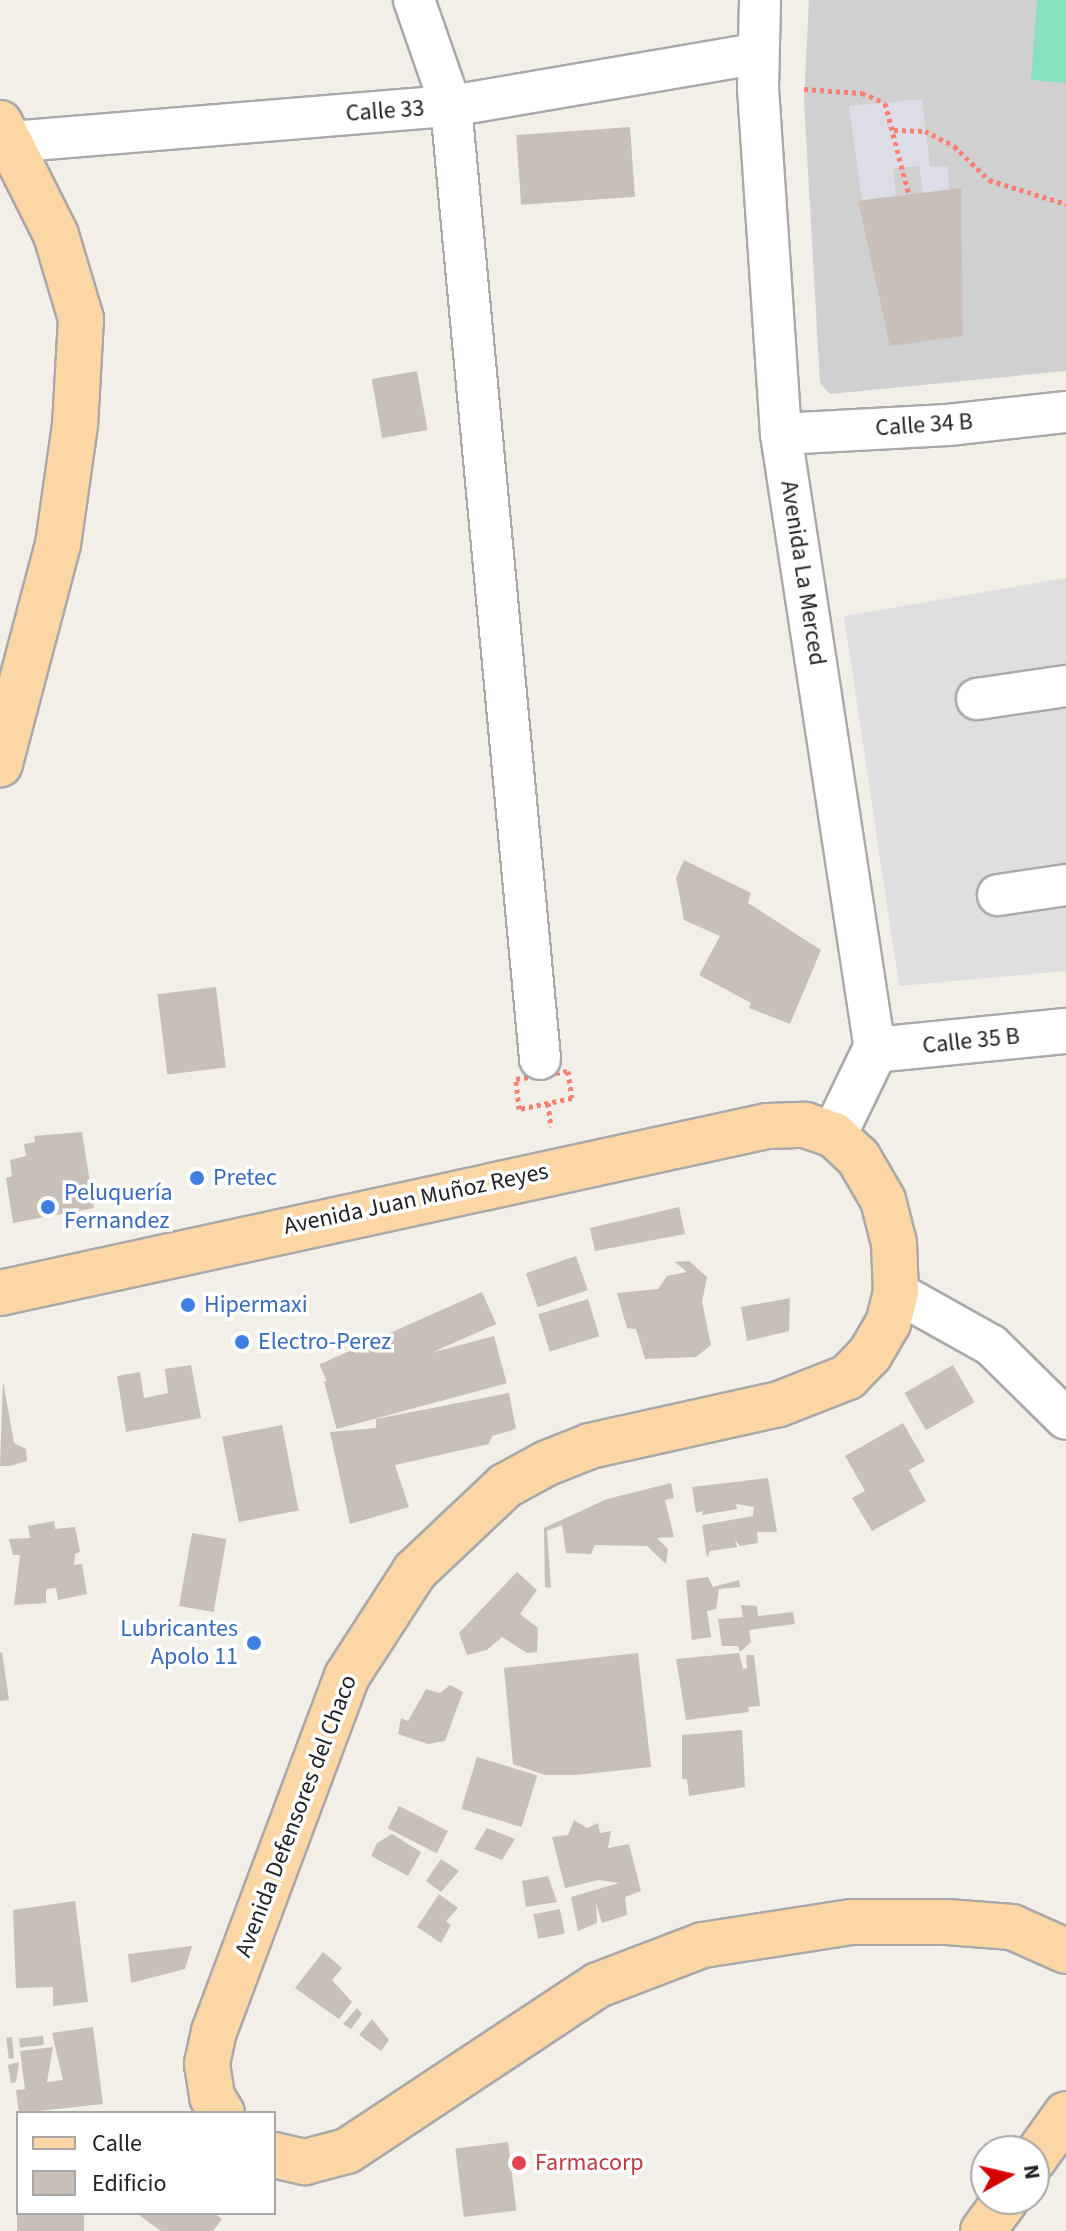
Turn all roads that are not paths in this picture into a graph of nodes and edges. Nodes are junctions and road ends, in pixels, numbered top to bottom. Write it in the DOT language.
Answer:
graph roads {
  1 [pos="414,0"];
  2 [pos="760,0"];
  3 [pos="756,54"];
  4 [pos="451,106"];
  5 [pos="5,133"];
  6 [pos="1066,412"];
  7 [pos="781,434"];
  8 [pos="1066,686"];
  9 [pos="977,699"];
  10 [pos="0,764"];
  11 [pos="1066,885"];
  12 [pos="998,895"];
  13 [pos="1066,1031"];
  14 [pos="875,1050"];
  15 [pos="540,1059"];
  16 [pos="834,1135"];
  17 [pos="896,1292"];
  18 [pos="0,1293"];
  19 [pos="1066,1419"];
  20 [pos="1066,1951"];
  21 [pos="221,2111"];
  22 [pos="1066,2114"];
  23 [pos="1050,2136"];
  24 [pos="276,2155"];
  1 -- 4 [label="street"];
  2 -- 3 [label="street, Avenida La Merced"];
  3 -- 4 [label="street, Calle 33"];
  3 -- 7 [label="street, Avenida La Merced"];
  4 -- 5 [label="street, Calle 33"];
  4 -- 15 [label="street"];
  5 -- 10 [label="main road"];
  6 -- 7 [label="street, Calle 34 B"];
  7 -- 14 [label="street, Avenida La Merced"];
  8 -- 9 [label="street"];
  11 -- 12 [label="street"];
  13 -- 14 [label="street, Calle 35 B"];
  14 -- 16 [label="street"];
  16 -- 17 [label="main road, Avenida Defensores del Chaco"];
  16 -- 18 [label="main road, Avenida Juan Muñoz Reyes"];
  17 -- 19 [label="street"];
  17 -- 21 [label="main road, Avenida Defensores del Chaco"];
  20 -- 24 [label="main road"];
  22 -- 23 [label="main road"];
}
